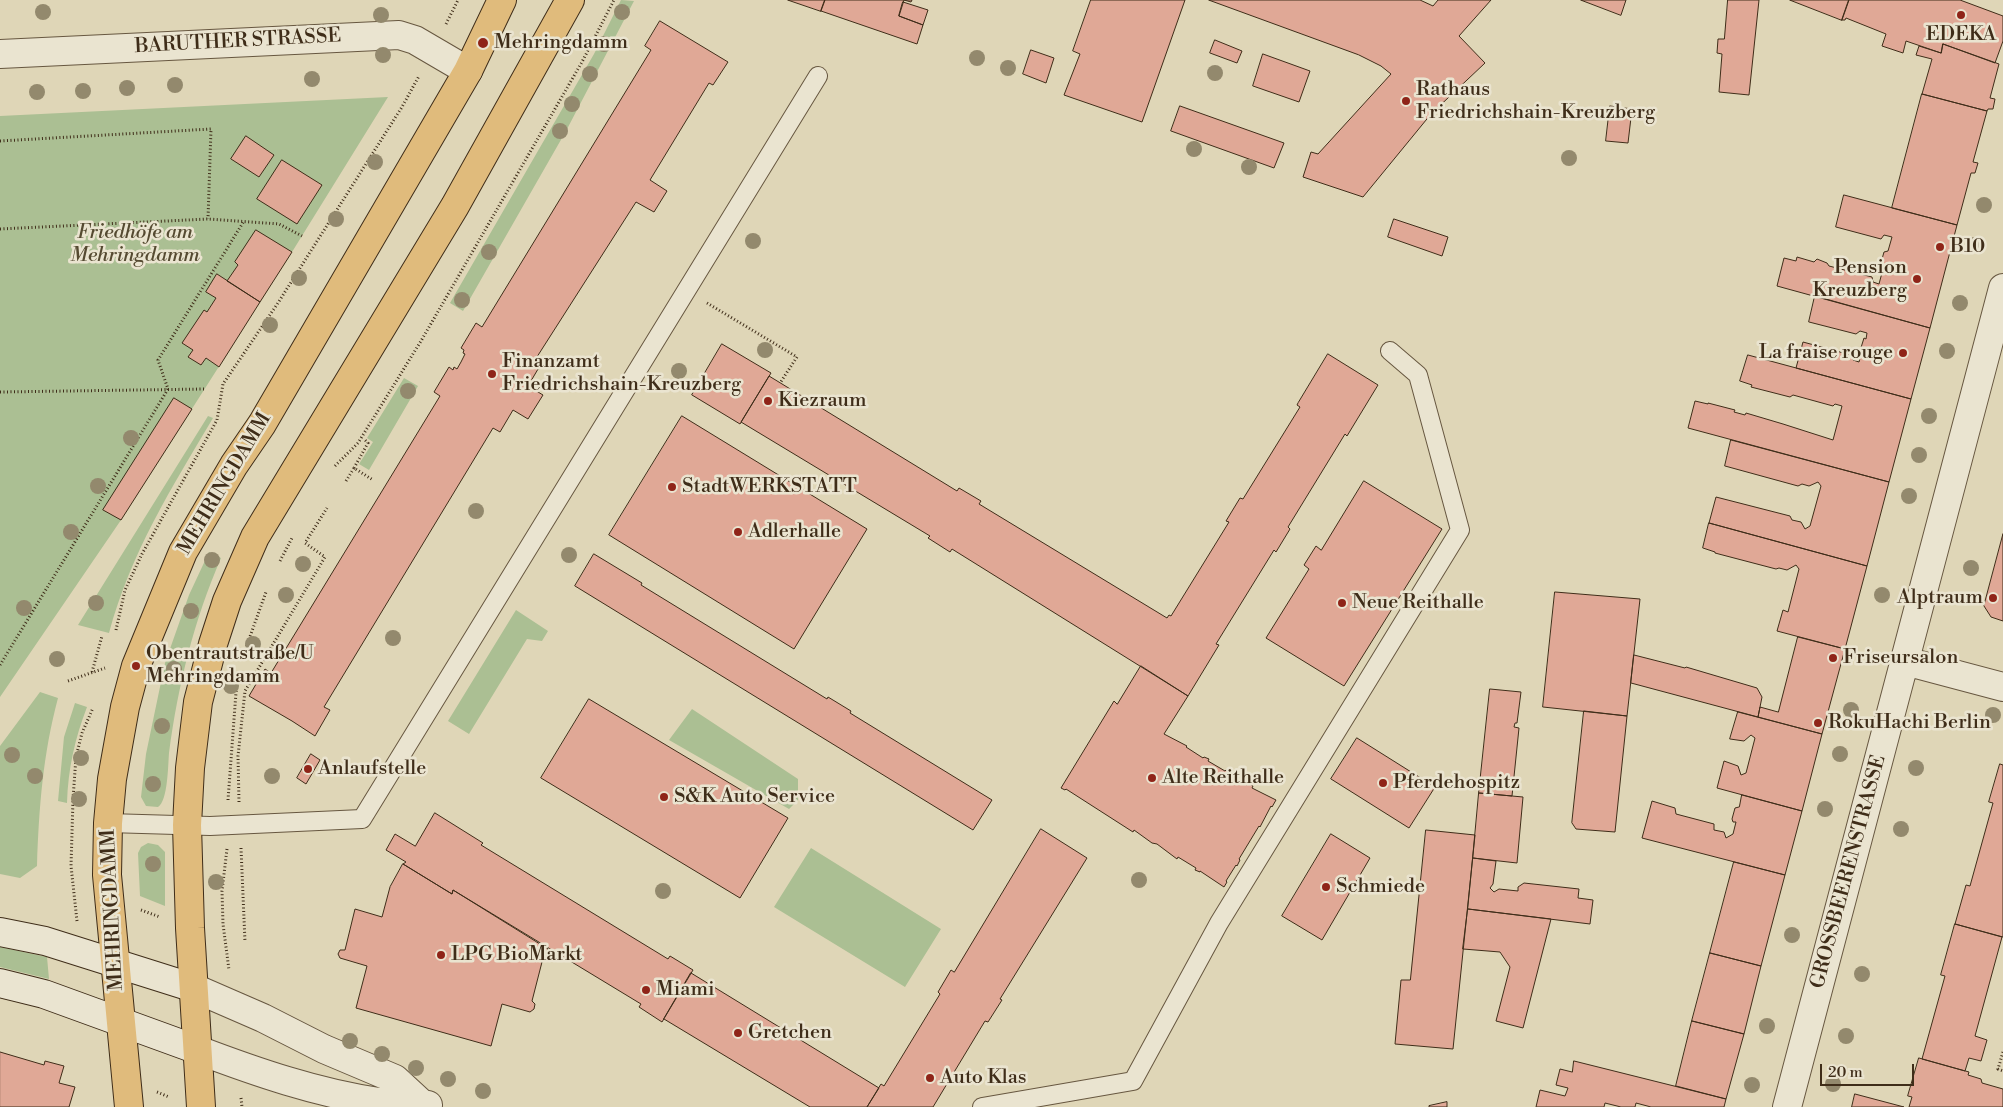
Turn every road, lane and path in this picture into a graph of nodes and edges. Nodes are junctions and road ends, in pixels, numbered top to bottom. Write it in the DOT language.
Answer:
graph roads {
  1 [pos="458,0"];
  2 [pos="502,0"];
  3 [pos="570,0"];
  4 [pos="614,0"];
  5 [pos="442,32"];
  6 [pos="0,54"];
  7 [pos="468,71"];
  8 [pos="818,76"];
  9 [pos="0,141"];
  10 [pos="208,219"];
  11 [pos="244,221"];
  12 [pos="0,229"];
  13 [pos="302,236"];
  14 [pos="2003,288"];
  15 [pos="687,291"];
  16 [pos="1390,352"];
  17 [pos="780,383"];
  18 [pos="205,389"];
  19 [pos="168,390"];
  20 [pos="0,392"];
  21 [pos="365,440"];
  22 [pos="354,468"];
  23 [pos="332,470"];
  24 [pos="373,480"];
  25 [pos="346,481"];
  26 [pos="327,508"];
  27 [pos="296,531"];
  28 [pos="279,562"];
  29 [pos="268,587"];
  30 [pos="102,636"];
  31 [pos="2,659"];
  32 [pos="1905,661"];
  33 [pos="0,664"];
  34 [pos="240,664"];
  35 [pos="237,674"];
  36 [pos="68,681"];
  37 [pos="2003,687"];
  38 [pos="108,823"];
  39 [pos="234,824"];
  40 [pos="187,825"];
  41 [pos="140,910"];
  42 [pos="166,919"];
  43 [pos="223,924"];
  44 [pos="0,932"];
  45 [pos="245,942"];
  46 [pos="116,963"];
  47 [pos="0,983"];
  48 [pos="194,988"];
  49 [pos="121,1022"];
  50 [pos="198,1050"];
  51 [pos="2003,1052"];
  52 [pos="2003,1071"];
  53 [pos="154,1091"];
  54 [pos="169,1097"];
  55 [pos="428,1105"];
  56 [pos="129,1107"];
  57 [pos="201,1107"];
  58 [pos="982,1107"];
  59 [pos="1787,1107"];
  1 -- 5 [label="path"];
  2 -- 7 [label="main road, MEHRINGDAMM"];
  3 -- 40 [label="main road"];
  4 -- 23 [label="path"];
  6 -- 7 [label="street, BARUTHER STRASSE"];
  7 -- 38 [label="main road, MEHRINGDAMM"];
  8 -- 15 [label="lane"];
  9 -- 10 [label="path"];
  10 -- 11 [label="path"];
  10 -- 12 [label="path"];
  11 -- 13 [label="path"];
  11 -- 19 [label="path"];
  14 -- 32 [label="street, GROSSBEERENSTRASSE"];
  15 -- 17 [label="path"];
  15 -- 39 [label="lane"];
  16 -- 58 [label="lane"];
  18 -- 19 [label="path"];
  19 -- 20 [label="path"];
  19 -- 31 [label="path"];
  21 -- 22 [label="path"];
  22 -- 24 [label="path"];
  22 -- 25 [label="path"];
  26 -- 39 [label="path"];
  27 -- 28 [label="path"];
  29 -- 34 [label="path"];
  30 -- 36 [label="path"];
  31 -- 33 [label="path"];
  32 -- 37 [label="street"];
  32 -- 59 [label="street, GROSSBEERENSTRASSE"];
  35 -- 39 [label="path"];
  38 -- 40 [label="lane"];
  38 -- 46 [label="main road, MEHRINGDAMM"];
  39 -- 40 [label="lane"];
  39 -- 43 [label="path"];
  39 -- 45 [label="path"];
  40 -- 48 [label="main road"];
  41 -- 42 [label="path"];
  44 -- 46 [label="street"];
  46 -- 48 [label="street"];
  46 -- 49 [label="main road, MEHRINGDAMM"];
  47 -- 49 [label="street"];
  48 -- 50 [label="main road"];
  48 -- 55 [label="street"];
  49 -- 50 [label="street"];
  49 -- 56 [label="main road, MEHRINGDAMM"];
  50 -- 55 [label="street"];
  50 -- 57 [label="main road"];
  51 -- 52 [label="path"];
  53 -- 54 [label="path"];
}
